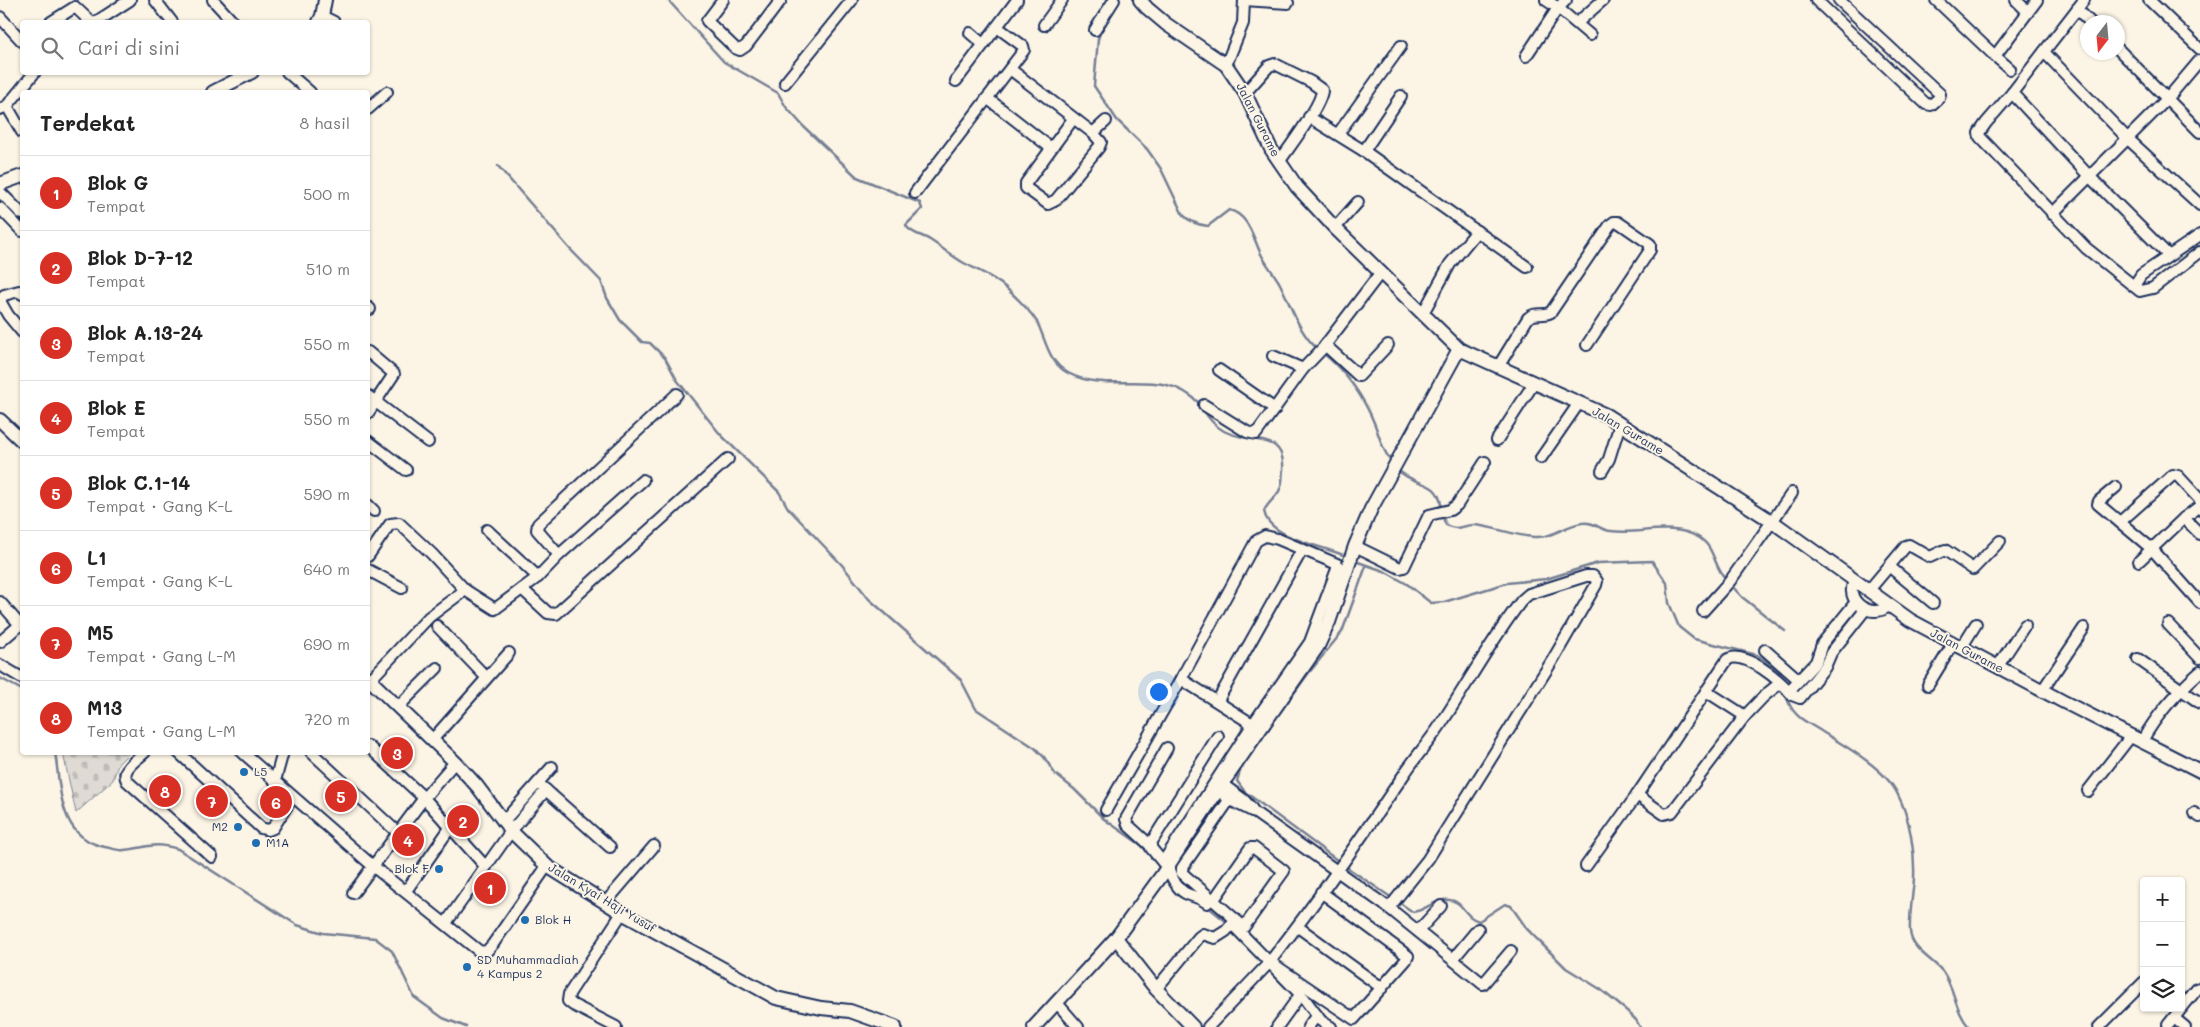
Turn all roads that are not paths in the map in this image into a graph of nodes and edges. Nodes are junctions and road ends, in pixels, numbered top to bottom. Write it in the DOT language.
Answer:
graph roads {
  1 [pos="130,0"];
  2 [pos="155,0"];
  3 [pos="212,0"];
  4 [pos="326,0"];
  5 [pos="723,0"];
  6 [pos="781,0"];
  7 [pos="852,0"];
  8 [pos="1017,0"];
  9 [pos="1062,0"];
  10 [pos="1114,0"];
  11 [pos="1140,0"];
  12 [pos="1244,0"];
  13 [pos="1546,0"];
  14 [pos="1566,0"];
  15 [pos="1602,0"];
  16 [pos="1816,0"];
  17 [pos="1839,0"];
  18 [pos="1936,0"];
  19 [pos="2016,0"];
  20 [pos="2037,0"];
  21 [pos="2084,0"];
  22 [pos="2149,0"];
  23 [pos="1288,3"];
  24 [pos="1558,8"];
  25 [pos="2077,9"];
  26 [pos="2028,12"];
  27 [pos="2083,15"];
  28 [pos="0,17"];
  29 [pos="320,19"];
  30 [pos="54,20"];
  31 [pos="89,20"];
  32 [pos="99,20"];
  33 [pos="170,20"];
  34 [pos="231,20"];
  35 [pos="1577,23"];
  36 [pos="1044,25"];
  37 [pos="997,27"];
  38 [pos="1095,30"];
  39 [pos="970,33"];
  40 [pos="1590,35"];
  41 [pos="20,39"];
  42 [pos="983,44"];
  43 [pos="1401,46"];
  44 [pos="2200,49"];
  45 [pos="2044,52"];
  46 [pos="1526,56"];
  47 [pos="1995,56"];
  48 [pos="2125,56"];
  49 [pos="2200,60"];
  50 [pos="1226,65"];
  51 [pos="1010,69"];
  52 [pos="2010,69"];
  53 [pos="32,75"];
  54 [pos="246,75"];
  55 [pos="291,75"];
  56 [pos="956,81"];
  57 [pos="785,83"];
  58 [pos="217,90"];
  59 [pos="308,90"];
  60 [pos="387,92"];
  61 [pos="1245,93"];
  62 [pos="2012,93"];
  63 [pos="1401,96"];
  64 [pos="987,98"];
  65 [pos="2168,98"];
  66 [pos="370,107"];
  67 [pos="4,108"];
  68 [pos="1309,117"];
  69 [pos="1073,119"];
  70 [pos="1106,121"];
  71 [pos="20,129"];
  72 [pos="2200,132"];
  73 [pos="1093,133"];
  74 [pos="1338,134"];
  75 [pos="2127,138"];
  76 [pos="1052,148"];
  77 [pos="1364,151"];
  78 [pos="1279,162"];
  79 [pos="2089,176"];
  80 [pos="20,177"];
  81 [pos="0,184"];
  82 [pos="0,192"];
  83 [pos="915,193"];
  84 [pos="1358,202"];
  85 [pos="2200,205"];
  86 [pos="0,208"];
  87 [pos="20,212"];
  88 [pos="2052,214"];
  89 [pos="1335,228"];
  90 [pos="20,229"];
  91 [pos="1478,231"];
  92 [pos="2200,235"];
  93 [pos="2200,252"];
  94 [pos="2168,255"];
  95 [pos="1527,267"];
  96 [pos="1381,272"];
  97 [pos="2134,286"];
  98 [pos="20,292"];
  99 [pos="0,300"];
  100 [pos="1423,313"];
  101 [pos="20,330"];
  102 [pos="1388,345"];
  103 [pos="1587,345"];
  104 [pos="1459,348"];
  105 [pos="1322,349"];
  106 [pos="370,354"];
  107 [pos="1274,356"];
  108 [pos="1498,367"];
  109 [pos="1219,370"];
  110 [pos="1303,370"];
  111 [pos="1534,383"];
  112 [pos="677,394"];
  113 [pos="372,399"];
  114 [pos="1579,403"];
  115 [pos="1204,405"];
  116 [pos="1275,409"];
  117 [pos="0,420"];
  118 [pos="1620,424"];
  119 [pos="20,439"];
  120 [pos="1497,440"];
  121 [pos="428,442"];
  122 [pos="370,443"];
  123 [pos="1540,458"];
  124 [pos="728,459"];
  125 [pos="1485,462"];
  126 [pos="406,470"];
  127 [pos="1602,471"];
  128 [pos="643,480"];
  129 [pos="2116,487"];
  130 [pos="1792,493"];
  131 [pos="2200,500"];
  132 [pos="2200,506"];
  133 [pos="2184,518"];
  134 [pos="1774,522"];
  135 [pos="2120,522"];
  136 [pos="487,530"];
  137 [pos="2200,534"];
  138 [pos="2000,541"];
  139 [pos="2152,549"];
  140 [pos="1302,550"];
  141 [pos="1353,550"];
  142 [pos="370,553"];
  143 [pos="559,555"];
  144 [pos="2139,561"];
  145 [pos="1890,567"];
  146 [pos="1343,569"];
  147 [pos="370,571"];
  148 [pos="538,577"];
  149 [pos="1855,580"];
  150 [pos="402,588"];
  151 [pos="522,589"];
  152 [pos="465,590"];
  153 [pos="1869,590"];
  154 [pos="0,602"];
  155 [pos="1856,602"];
  156 [pos="2200,603"];
  157 [pos="1933,604"];
  158 [pos="1888,606"];
  159 [pos="1865,610"];
  160 [pos="1703,611"];
  161 [pos="20,623"];
  162 [pos="1976,624"];
  163 [pos="2168,624"];
  164 [pos="20,625"];
  165 [pos="437,626"];
  166 [pos="2025,626"];
  167 [pos="2084,628"];
  168 [pos="0,642"];
  169 [pos="1957,646"];
  170 [pos="1765,650"];
  171 [pos="508,653"];
  172 [pos="1819,653"];
  173 [pos="2200,658"];
  174 [pos="2138,659"];
  175 [pos="1828,660"];
  176 [pos="0,665"];
  177 [pos="1998,666"];
  178 [pos="437,668"];
  179 [pos="2200,672"];
  180 [pos="20,677"];
  181 [pos="486,677"];
  182 [pos="370,678"];
  183 [pos="1181,679"];
  184 [pos="370,680"];
  185 [pos="1800,680"];
  186 [pos="1780,684"];
  187 [pos="1928,685"];
  188 [pos="2179,690"];
  189 [pos="1706,691"];
  190 [pos="1790,691"];
  191 [pos="2042,691"];
  192 [pos="1218,700"];
  193 [pos="2200,703"];
  194 [pos="398,707"];
  195 [pos="1745,716"];
  196 [pos="1256,726"];
  197 [pos="1218,736"];
  198 [pos="2136,738"];
  199 [pos="433,739"];
  200 [pos="370,748"];
  201 [pos="1167,748"];
  202 [pos="142,755"];
  203 [pos="181,755"];
  204 [pos="245,755"];
  205 [pos="282,755"];
  206 [pos="314,755"];
  207 [pos="455,762"];
  208 [pos="552,767"];
  209 [pos="2200,771"];
  210 [pos="274,781"];
  211 [pos="538,783"];
  212 [pos="1220,787"];
  213 [pos="546,790"];
  214 [pos="2088,791"];
  215 [pos="1637,795"];
  216 [pos="1232,797"];
  217 [pos="292,798"];
  218 [pos="424,798"];
  219 [pos="1106,810"];
  220 [pos="507,826"];
  221 [pos="450,828"];
  222 [pos="398,833"];
  223 [pos="654,846"];
  224 [pos="1151,846"];
  225 [pos="610,847"];
  226 [pos="212,857"];
  227 [pos="547,866"];
  228 [pos="1586,866"];
  229 [pos="374,867"];
  230 [pos="486,867"];
  231 [pos="1340,867"];
  232 [pos="1165,868"];
  233 [pos="406,891"];
  234 [pos="1321,892"];
  235 [pos="353,893"];
  236 [pos="1213,901"];
  237 [pos="606,902"];
  238 [pos="1394,903"];
  239 [pos="1441,906"];
  240 [pos="622,913"];
  241 [pos="446,923"];
  242 [pos="1298,927"];
  243 [pos="1229,928"];
  244 [pos="1478,929"];
  245 [pos="1418,930"];
  246 [pos="1116,938"];
  247 [pos="1511,951"];
  248 [pos="1453,959"];
  249 [pos="1266,966"];
  250 [pos="2140,986"];
  251 [pos="1382,988"];
  252 [pos="2200,988"];
  253 [pos="1156,989"];
  254 [pos="1298,998"];
  255 [pos="1058,1003"];
  256 [pos="1312,1022"];
  257 [pos="616,1027"];
  258 [pos="895,1027"];
  259 [pos="1034,1027"];
  260 [pos="1078,1027"];
  261 [pos="1193,1027"];
  262 [pos="1208,1027"];
  263 [pos="1277,1027"];
  264 [pos="1331,1027"];
  265 [pos="2099,1027"];
  266 [pos="2185,1027"];
  1 -- 32 [label="street"];
  2 -- 33 [label="street"];
  3 -- 34 [label="street"];
  4 -- 29 [label="street"];
  5 -- 6 [label="street"];
  7 -- 57 [label="street"];
  8 -- 37 [label="street"];
  9 -- 36 [label="street"];
  10 -- 38 [label="street"];
  11 -- 50 [label="street, Jalan Gurame"];
  12 -- 23 [label="street"];
  12 -- 50 [label="street"];
  13 -- 24 [label="street"];
  14 -- 24 [label="street"];
  15 -- 35 [label="street"];
  16 -- 17 [label="street"];
  18 -- 47 [label="street"];
  19 -- 26 [label="street"];
  20 -- 26 [label="street"];
  21 -- 25 [label="street"];
  22 -- 44 [label="street"];
  24 -- 35 [label="street"];
  24 -- 46 [label="street"];
  25 -- 27 [label="street"];
  25 -- 45 [label="street"];
  26 -- 47 [label="street"];
  28 -- 41 [label="street"];
  30 -- 31 [label="street"];
  35 -- 40 [label="street"];
  37 -- 42 [label="street"];
  37 -- 51 [label="street"];
  39 -- 42 [label="street"];
  42 -- 56 [label="street"];
  43 -- 74 [label="street"];
  45 -- 62 [label="street"];
  45 -- 75 [label="street"];
  47 -- 52 [label="street"];
  48 -- 65 [label="street"];
  49 -- 65 [label="street"];
  50 -- 61 [label="street, Jalan Gurame"];
  51 -- 64 [label="street"];
  51 -- 69 [label="street"];
  53 -- 67 [label="street"];
  54 -- 58 [label="street"];
  55 -- 59 [label="street"];
  60 -- 66 [label="street"];
  61 -- 68 [label="street"];
  61 -- 78 [label="street, Jalan Gurame"];
  62 -- 79 [label="street"];
  62 -- 88 [label="street"];
  63 -- 77 [label="street"];
  64 -- 76 [label="street"];
  64 -- 83 [label="street"];
  65 -- 72 [label="street"];
  65 -- 75 [label="street"];
  67 -- 71 [label="street"];
  68 -- 74 [label="street"];
  68 -- 78 [label="street"];
  69 -- 73 [label="street"];
  69 -- 76 [label="street"];
  70 -- 73 [label="street"];
  73 -- 76 [label="street"];
  74 -- 77 [label="street"];
  75 -- 79 [label="street"];
  75 -- 85 [label="street"];
  77 -- 91 [label="street"];
  78 -- 89 [label="street, Jalan Gurame"];
  79 -- 88 [label="street"];
  79 -- 94 [label="street"];
  80 -- 81 [label="street"];
  82 -- 87 [label="street"];
  84 -- 89 [label="street"];
  86 -- 90 [label="street"];
  88 -- 97 [label="street"];
  89 -- 96 [label="street, Jalan Gurame"];
  91 -- 95 [label="street"];
  91 -- 100 [label="street"];
  92 -- 94 [label="street"];
  93 -- 97 [label="street"];
  94 -- 97 [label="street"];
  96 -- 100 [label="street, Jalan Gurame"];
  96 -- 105 [label="street"];
  98 -- 99 [label="street"];
  99 -- 101 [label="street"];
  100 -- 104 [label="street, Jalan Gurame"];
  102 -- 105 [label="street"];
  103 -- 108 [label="street"];
  104 -- 108 [label="street, Jalan Gurame"];
  104 -- 141 [label="street"];
  105 -- 110 [label="street"];
  106 -- 113 [label="street"];
  107 -- 110 [label="street"];
  108 -- 111 [label="street, Jalan Gurame"];
  109 -- 116 [label="street"];
  110 -- 116 [label="street"];
  111 -- 114 [label="street, Jalan Gurame"];
  111 -- 120 [label="street"];
  112 -- 143 [label="street"];
  113 -- 121 [label="street"];
  114 -- 118 [label="street, Jalan Gurame"];
  114 -- 123 [label="street"];
  115 -- 116 [label="street"];
  117 -- 119 [label="street"];
  118 -- 127 [label="street"];
  118 -- 134 [label="street, Jalan Gurame"];
  122 -- 126 [label="street"];
  124 -- 151 [label="street"];
  125 -- 141 [label="street"];
  128 -- 143 [label="street"];
  129 -- 135 [label="street"];
  130 -- 134 [label="street"];
  131 -- 135 [label="street"];
  132 -- 133 [label="street"];
  133 -- 137 [label="street"];
  133 -- 139 [label="street"];
  134 -- 149 [label="street, Jalan Gurame"];
  134 -- 160 [label="street"];
  135 -- 139 [label="street"];
  136 -- 148 [label="street"];
  138 -- 145 [label="street"];
  139 -- 144 [label="street"];
  139 -- 156 [label="street"];
  140 -- 146 [label="street"];
  140 -- 183 [label="street"];
  140 -- 192 [label="street"];
  141 -- 146 [label="street"];
  142 -- 152 [label="street"];
  143 -- 148 [label="street"];
  145 -- 153 [label="street"];
  145 -- 157 [label="street"];
  146 -- 196 [label="street"];
  147 -- 150 [label="street"];
  148 -- 151 [label="street"];
  149 -- 153 [label="street, Jalan Gurame"];
  149 -- 155 [label="street"];
  151 -- 152 [label="street"];
  152 -- 182 [label="street"];
  153 -- 158 [label="street, Jalan Gurame"];
  154 -- 161 [label="street"];
  155 -- 159 [label="street"];
  155 -- 172 [label="street"];
  158 -- 159 [label="street"];
  158 -- 169 [label="street, Jalan Gurame"];
  159 -- 175 [label="street"];
  162 -- 169 [label="street"];
  163 -- 173 [label="street"];
  164 -- 168 [label="street"];
  165 -- 181 [label="street"];
  166 -- 177 [label="street"];
  167 -- 191 [label="street"];
  169 -- 177 [label="street, Jalan Gurame"];
  169 -- 187 [label="street"];
  170 -- 185 [label="street"];
  171 -- 181 [label="street"];
  172 -- 175 [label="street"];
  172 -- 185 [label="street"];
  174 -- 188 [label="street"];
  175 -- 190 [label="street"];
  176 -- 180 [label="street"];
  177 -- 191 [label="street, Jalan Gurame"];
  178 -- 194 [label="street"];
  179 -- 188 [label="street"];
  181 -- 199 [label="street"];
  183 -- 192 [label="street"];
  183 -- 219 [label="street"];
  184 -- 194 [label="street, Jalan Kyai Haji Yusuf"];
  185 -- 190 [label="street"];
  186 -- 189 [label="street"];
  186 -- 190 [label="street"];
  186 -- 195 [label="street"];
  188 -- 193 [label="street"];
  188 -- 198 [label="street"];
  189 -- 195 [label="street"];
  189 -- 215 [label="street"];
  191 -- 198 [label="street, Jalan Gurame"];
  192 -- 196 [label="street"];
  194 -- 199 [label="street, Jalan Kyai Haji Yusuf"];
  195 -- 215 [label="street"];
  196 -- 212 [label="street"];
  196 -- 232 [label="street"];
  197 -- 224 [label="street"];
  198 -- 209 [label="street, Jalan Gurame"];
  198 -- 214 [label="street"];
  199 -- 207 [label="street, Jalan Kyai Haji Yusuf"];
  200 -- 218 [label="street"];
  201 -- 224 [label="street"];
  202 -- 226 [label="street"];
  203 -- 217 [label="street"];
  204 -- 210 [label="street"];
  205 -- 210 [label="street"];
  206 -- 222 [label="street"];
  207 -- 218 [label="street"];
  207 -- 220 [label="street, Jalan Kyai Haji Yusuf"];
  208 -- 211 [label="street"];
  210 -- 217 [label="street"];
  211 -- 213 [label="street"];
  211 -- 220 [label="street"];
  212 -- 216 [label="street"];
  212 -- 232 [label="street"];
  213 -- 220 [label="street"];
  213 -- 225 [label="street"];
  215 -- 228 [label="street"];
  216 -- 231 [label="street"];
  216 -- 236 [label="street"];
  217 -- 229 [label="street"];
  218 -- 221 [label="street"];
  218 -- 222 [label="street"];
  220 -- 227 [label="street, Jalan Kyai Haji Yusuf"];
  220 -- 230 [label="street"];
  221 -- 230 [label="street"];
  221 -- 233 [label="street"];
  222 -- 229 [label="street"];
  223 -- 237 [label="street"];
  224 -- 232 [label="street"];
  227 -- 237 [label="street, Jalan Kyai Haji Yusuf"];
  227 -- 241 [label="street"];
  229 -- 233 [label="street"];
  229 -- 235 [label="street"];
  230 -- 241 [label="street"];
  231 -- 234 [label="street"];
  231 -- 238 [label="street"];
  231 -- 238 [label="street"];
  232 -- 243 [label="street"];
  232 -- 246 [label="street"];
  233 -- 241 [label="street"];
  234 -- 242 [label="street"];
  234 -- 251 [label="street"];
  236 -- 236 [label="street"];
  237 -- 240 [label="street, Jalan Kyai Haji Yusuf"];
  238 -- 245 [label="street"];
  239 -- 245 [label="street"];
  240 -- 257 [label="street"];
  240 -- 258 [label="street, Jalan Kyai Haji Yusuf"];
  242 -- 251 [label="street"];
  242 -- 251 [label="street"];
  243 -- 249 [label="street"];
  243 -- 253 [label="street"];
  244 -- 248 [label="street"];
  245 -- 248 [label="street"];
  246 -- 253 [label="street"];
  246 -- 255 [label="street"];
  247 -- 248 [label="street"];
  249 -- 254 [label="street"];
  249 -- 262 [label="street"];
  250 -- 265 [label="street"];
  252 -- 266 [label="street"];
  253 -- 261 [label="street"];
  254 -- 256 [label="street"];
  254 -- 263 [label="street"];
  255 -- 259 [label="street"];
  255 -- 260 [label="street"];
  256 -- 264 [label="street"];
}
